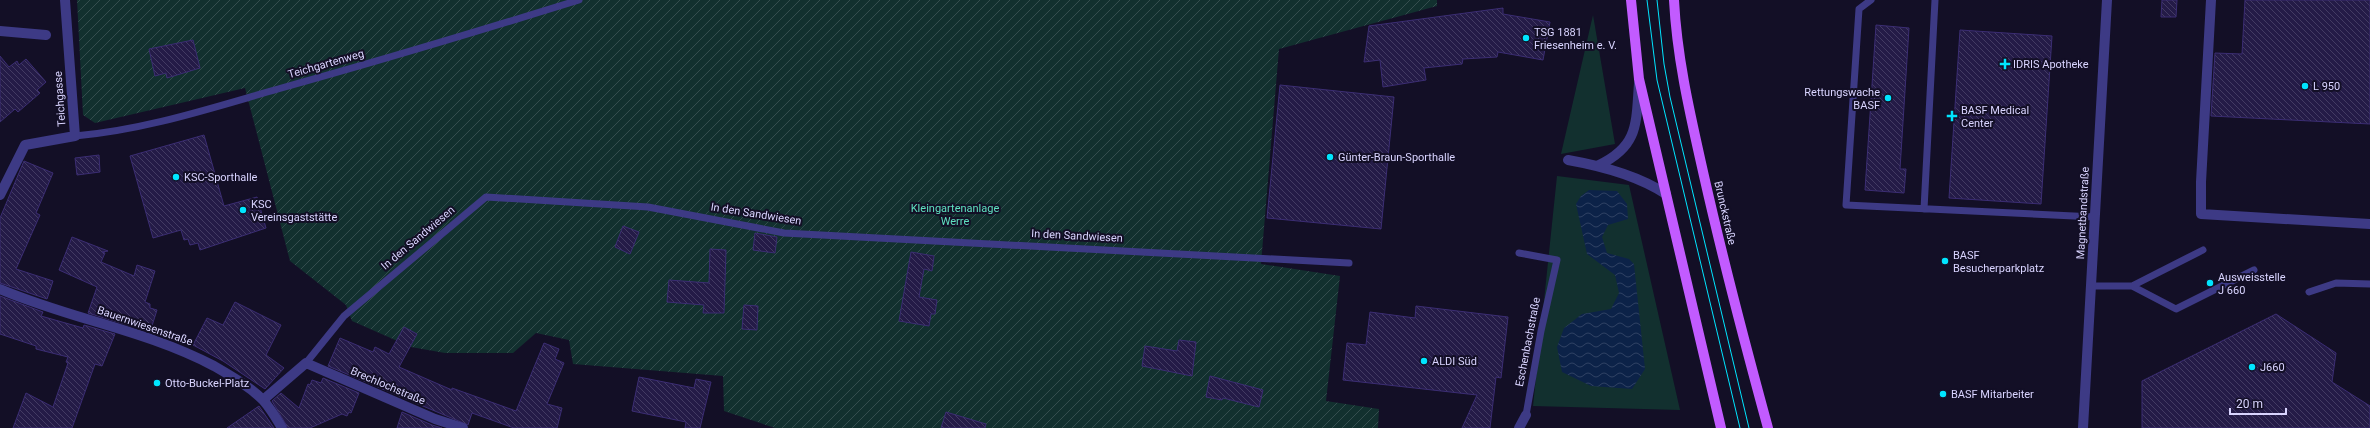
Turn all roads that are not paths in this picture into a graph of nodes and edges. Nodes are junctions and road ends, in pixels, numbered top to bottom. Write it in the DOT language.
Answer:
graph roads {
  1 [pos="65,0"];
  2 [pos="579,0"];
  3 [pos="1631,0"];
  4 [pos="1674,0"];
  5 [pos="1871,0"];
  6 [pos="1935,0"];
  7 [pos="2108,0"];
  8 [pos="2211,0"];
  9 [pos="0,31"];
  10 [pos="46,35"];
  11 [pos="1639,79"];
  12 [pos="75,136"];
  13 [pos="1568,160"];
  14 [pos="1599,165"];
  15 [pos="1666,194"];
  16 [pos="0,195"];
  17 [pos="1924,209"];
  18 [pos="2095,217"];
  19 [pos="2370,224"];
  20 [pos="2203,250"];
  21 [pos="1519,253"];
  22 [pos="1349,263"];
  23 [pos="2254,270"];
  24 [pos="2370,284"];
  25 [pos="2091,286"];
  26 [pos="2132,286"];
  27 [pos="0,289"];
  28 [pos="2309,292"];
  29 [pos="306,363"];
  30 [pos="263,400"];
  31 [pos="1526,415"];
  32 [pos="282,428"];
  33 [pos="463,428"];
  34 [pos="1519,428"];
  35 [pos="1721,428"];
  36 [pos="1768,428"];
  37 [pos="2084,428"];
  1 -- 12 [label="street, Teichgasse"];
  2 -- 12 [label="lane, Teichgartenweg"];
  3 -- 11 [label="main road"];
  4 -- 36 [label="main road, Brunckstraße"];
  5 -- 17 [label="lane"];
  6 -- 17 [label="lane"];
  7 -- 18 [label="street, Magnetbandstraße"];
  8 -- 19 [label="street"];
  9 -- 10 [label="street"];
  11 -- 14 [label="street"];
  11 -- 15 [label="main road"];
  12 -- 16 [label="street, Teichgasse"];
  13 -- 14 [label="street"];
  14 -- 15 [label="street"];
  15 -- 35 [label="main road"];
  17 -- 18 [label="lane"];
  18 -- 25 [label="street, Magnetbandstraße"];
  20 -- 26 [label="lane"];
  21 -- 31 [label="lane, Eschenbachstraße"];
  22 -- 29 [label="lane, In den Sandwiesen"];
  23 -- 26 [label="lane"];
  24 -- 28 [label="lane"];
  25 -- 26 [label="lane"];
  25 -- 37 [label="street, Magnetbandstraße"];
  27 -- 30 [label="street, Bauernwiesenstraße"];
  29 -- 30 [label="street, In den Sandwiesen"];
  29 -- 33 [label="street, Brechlochstraße"];
  30 -- 32 [label="street, Bauernwiesenstraße"];
  31 -- 34 [label="street, Eschenbachstraße"];
}
